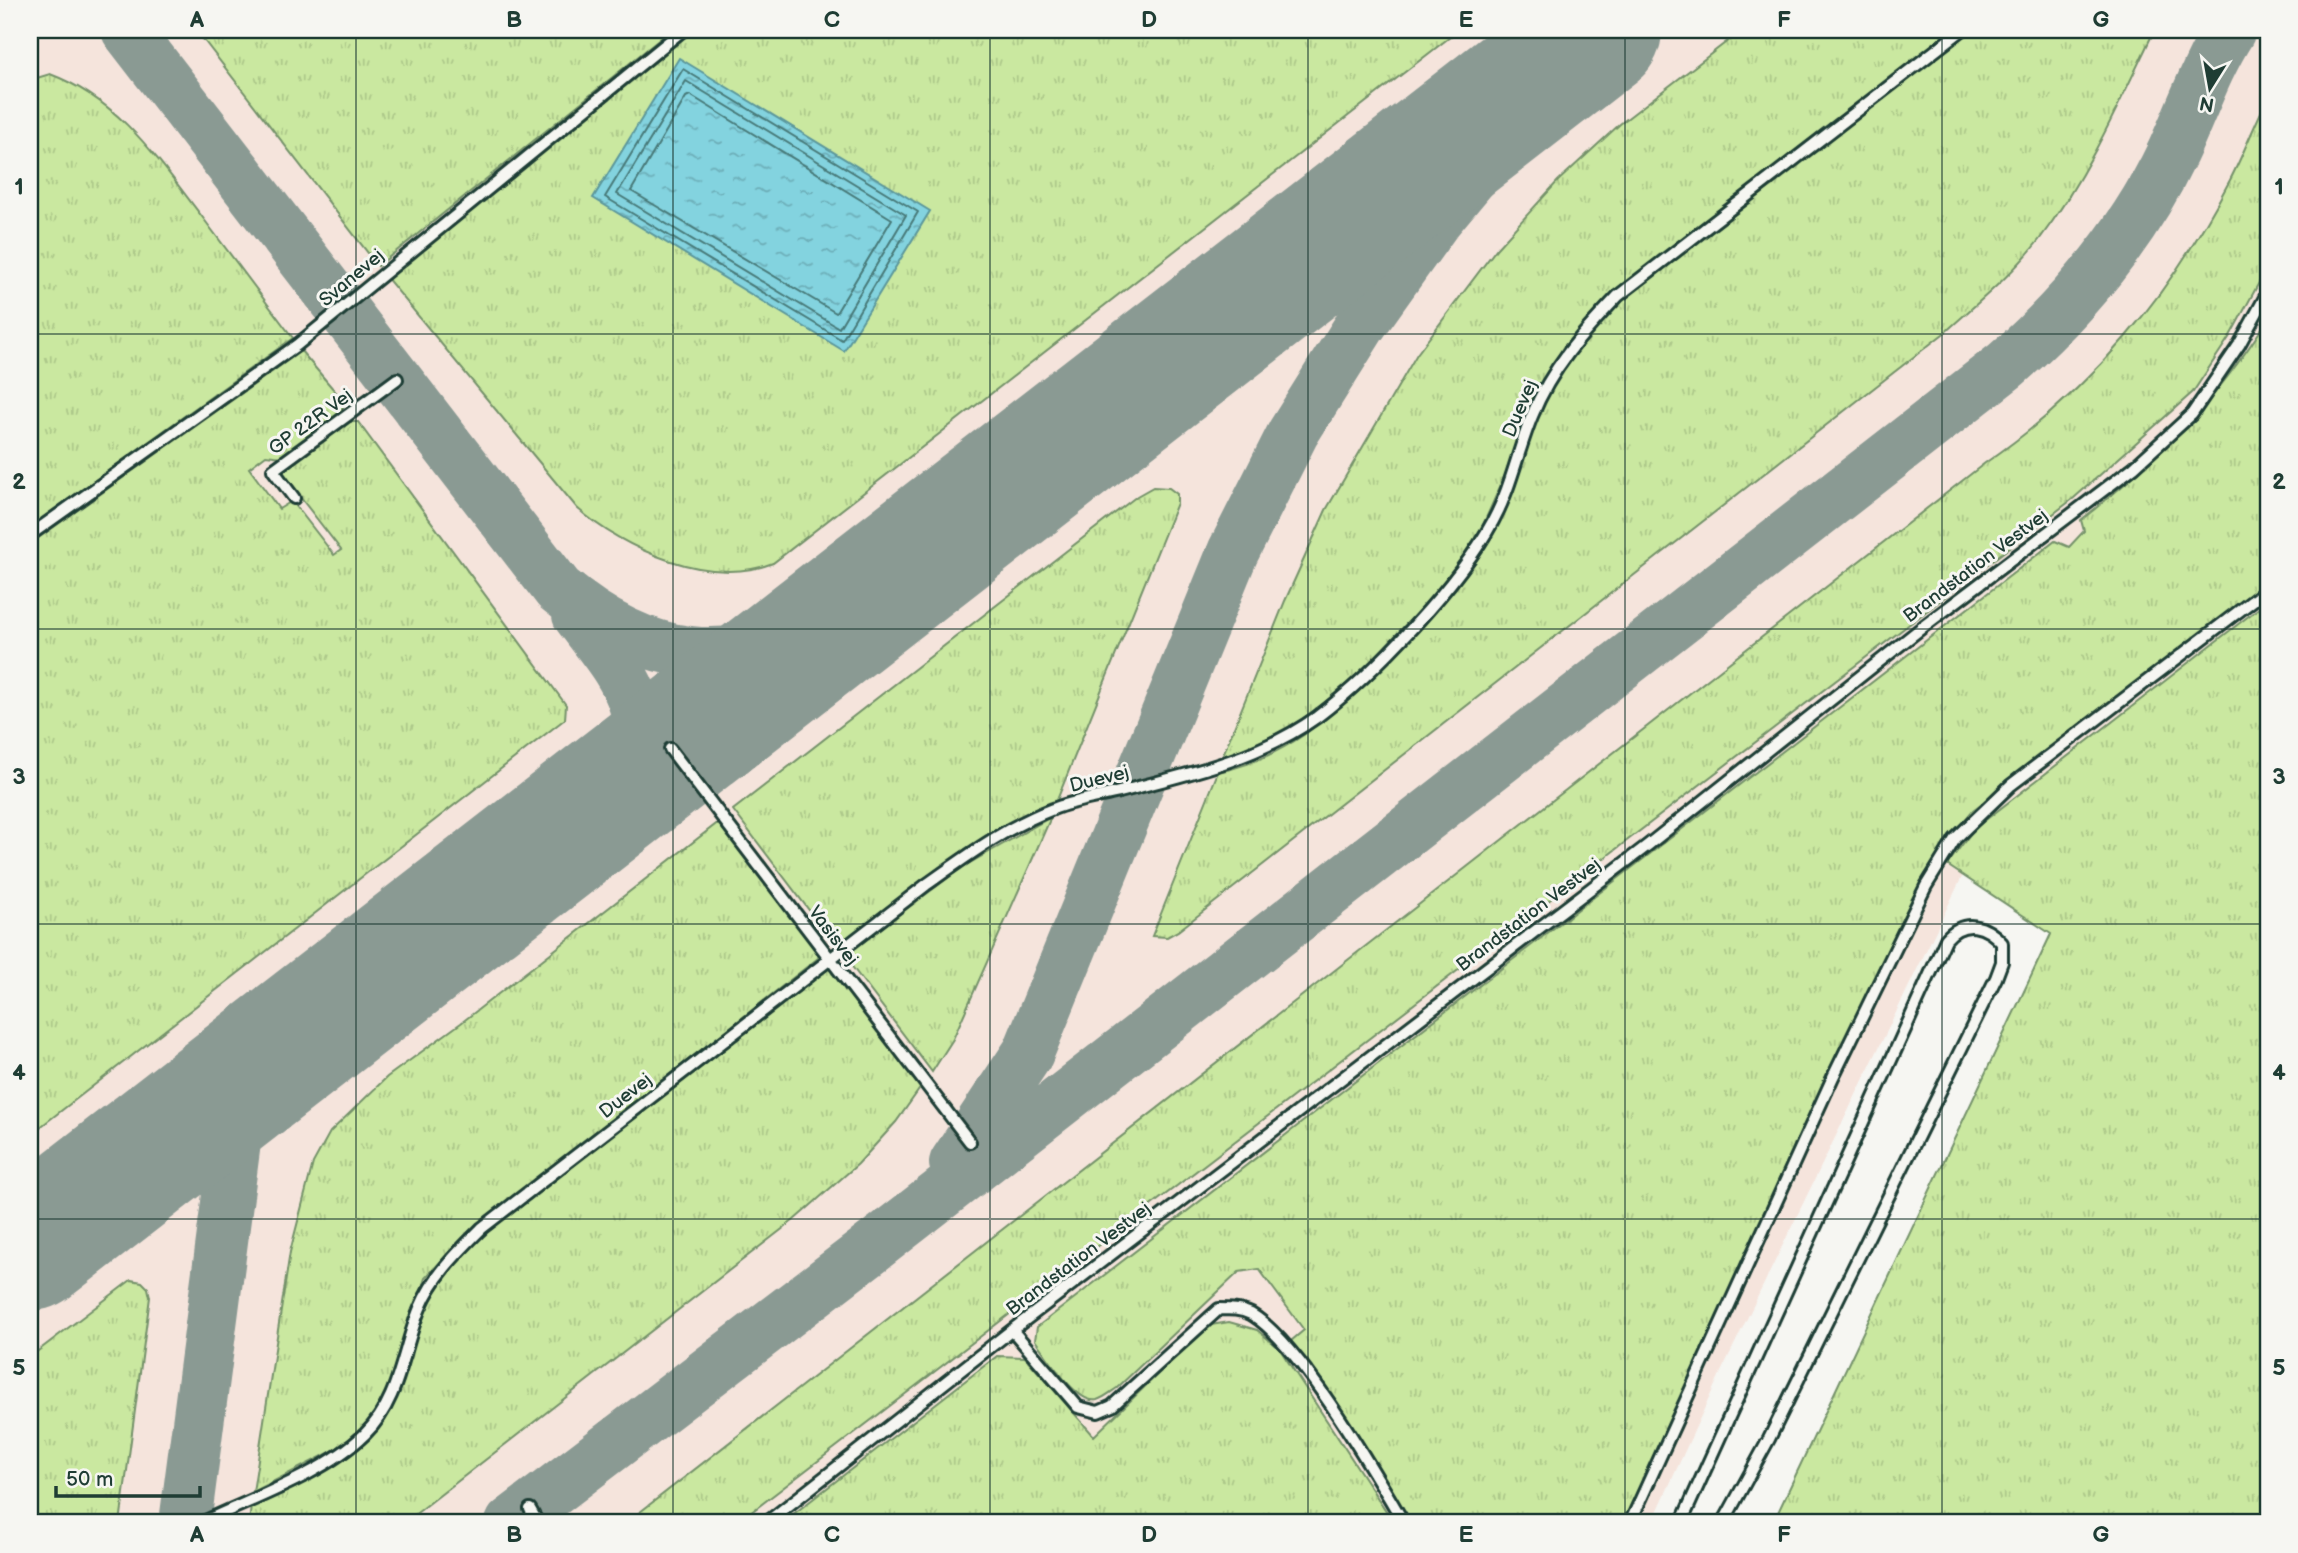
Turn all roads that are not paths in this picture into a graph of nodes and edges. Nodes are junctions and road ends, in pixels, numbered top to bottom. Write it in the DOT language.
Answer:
graph roads {
  1 [pos="682,30"];
  2 [pos="1962,30"];
  3 [pos="2268,292"];
  4 [pos="397,379"];
  5 [pos="294,498"];
  6 [pos="30,534"];
  7 [pos="2268,589"];
  8 [pos="670,749"];
  9 [pos="830,959"];
  10 [pos="970,1142"];
  11 [pos="1012,1330"];
  12 [pos="530,1509"];
  13 [pos="201,1523"];
  14 [pos="538,1523"];
  15 [pos="766,1523"];
  16 [pos="1405,1523"];
  17 [pos="1630,1523"];
  18 [pos="1681,1523"];
  19 [pos="1723,1523"];
  1 -- 6 [label="lane, Svanevej"];
  2 -- 9 [label="lane, Duevej"];
  3 -- 11 [label="lane, Brandstation Vestvej"];
  4 -- 5 [label="lane, GP 22R Vej"];
  7 -- 17 [label="lane"];
  8 -- 9 [label="lane, Vasisvej"];
  9 -- 10 [label="lane, Vasisvej"];
  9 -- 13 [label="lane, Duevej"];
  11 -- 15 [label="lane, Brandstation Vestvej"];
  11 -- 16 [label="lane"];
  12 -- 14 [label="lane"];
  18 -- 19 [label="lane"];
}
